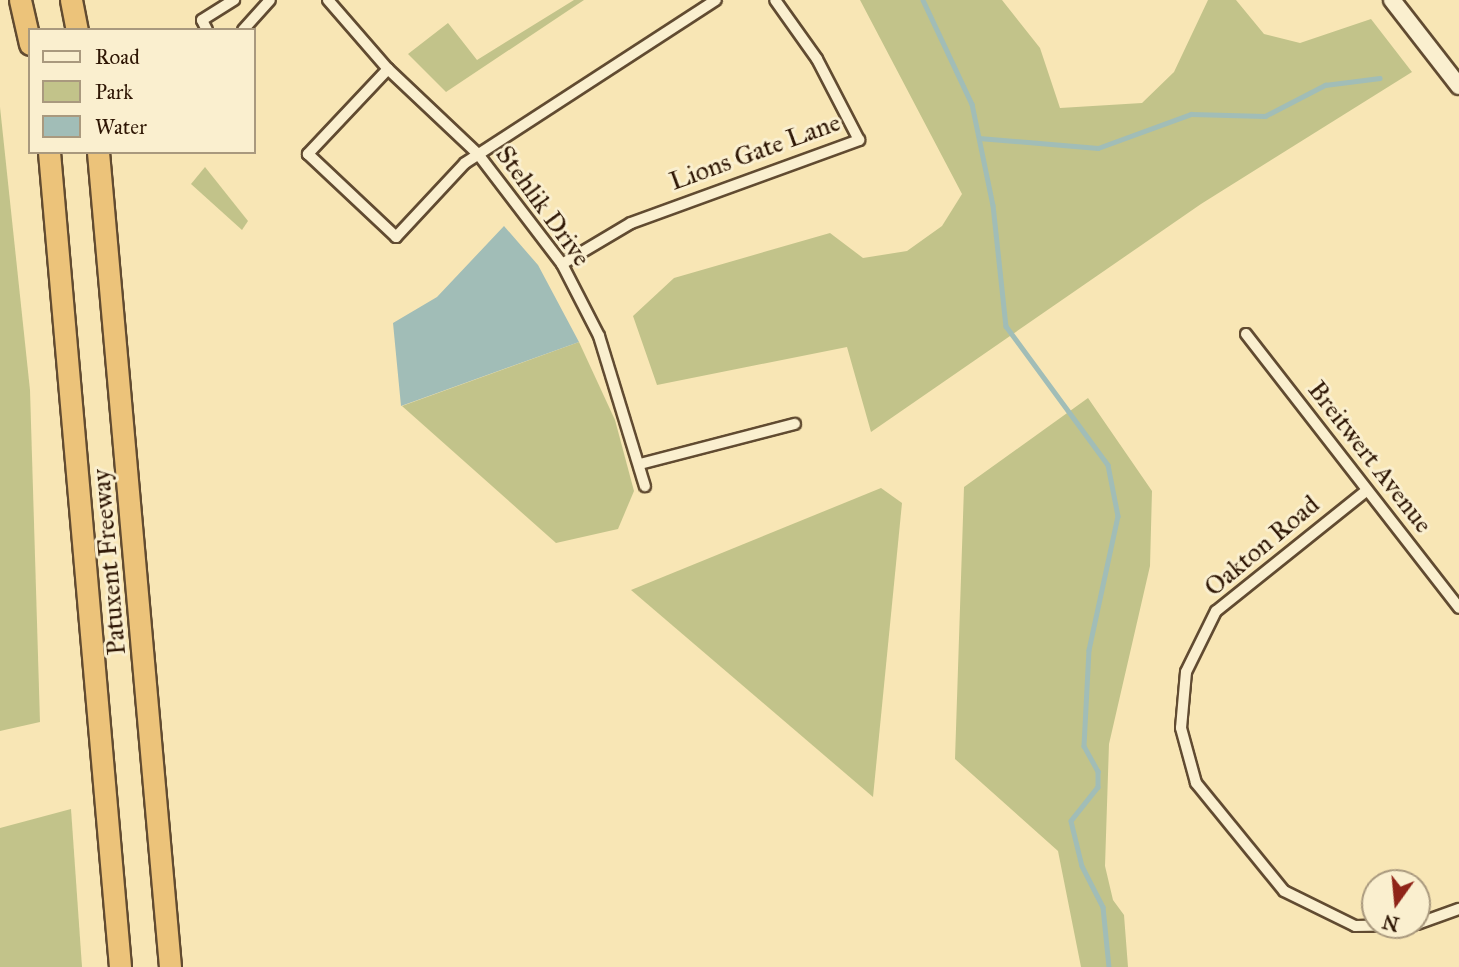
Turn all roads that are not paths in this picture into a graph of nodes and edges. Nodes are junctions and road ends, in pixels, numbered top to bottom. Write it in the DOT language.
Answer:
graph roads {
  1 [pos="20,0"];
  2 [pos="71,0"];
  3 [pos="234,0"];
  4 [pos="270,0"];
  5 [pos="328,0"];
  6 [pos="716,0"];
  7 [pos="775,0"];
  8 [pos="1392,0"];
  9 [pos="77,28"];
  10 [pos="206,28"];
  11 [pos="245,28"];
  12 [pos="28,35"];
  13 [pos="388,69"];
  14 [pos="1459,86"];
  15 [pos="49,154"];
  16 [pos="98,154"];
  17 [pos="478,154"];
  18 [pos="562,264"];
  19 [pos="1246,334"];
  20 [pos="795,424"];
  21 [pos="640,464"];
  22 [pos="645,486"];
  23 [pos="1366,491"];
  24 [pos="1459,608"];
  25 [pos="1459,909"];
  26 [pos="1431,919"];
  27 [pos="1361,926"];
  28 [pos="120,967"];
  29 [pos="170,967"];
  1 -- 12 [label="highway"];
  2 -- 9 [label="highway"];
  3 -- 10 [label="street"];
  4 -- 11 [label="street"];
  5 -- 13 [label="street, Stehlik Drive"];
  6 -- 17 [label="street"];
  7 -- 18 [label="street, Lions Gate Lane"];
  8 -- 14 [label="main road"];
  13 -- 17 [label="street, Stehlik Drive"];
  13 -- 17 [label="street"];
  15 -- 28 [label="highway, Patuxent Freeway"];
  16 -- 29 [label="highway, Patuxent Freeway"];
  17 -- 18 [label="street, Stehlik Drive"];
  18 -- 21 [label="street, Stehlik Drive"];
  19 -- 23 [label="street, Breitwert Avenue"];
  20 -- 21 [label="street"];
  21 -- 22 [label="street, Stehlik Drive"];
  23 -- 24 [label="street, Breitwert Avenue"];
  23 -- 27 [label="street, Oakton Road"];
  25 -- 26 [label="street, Oakton Road"];
}
